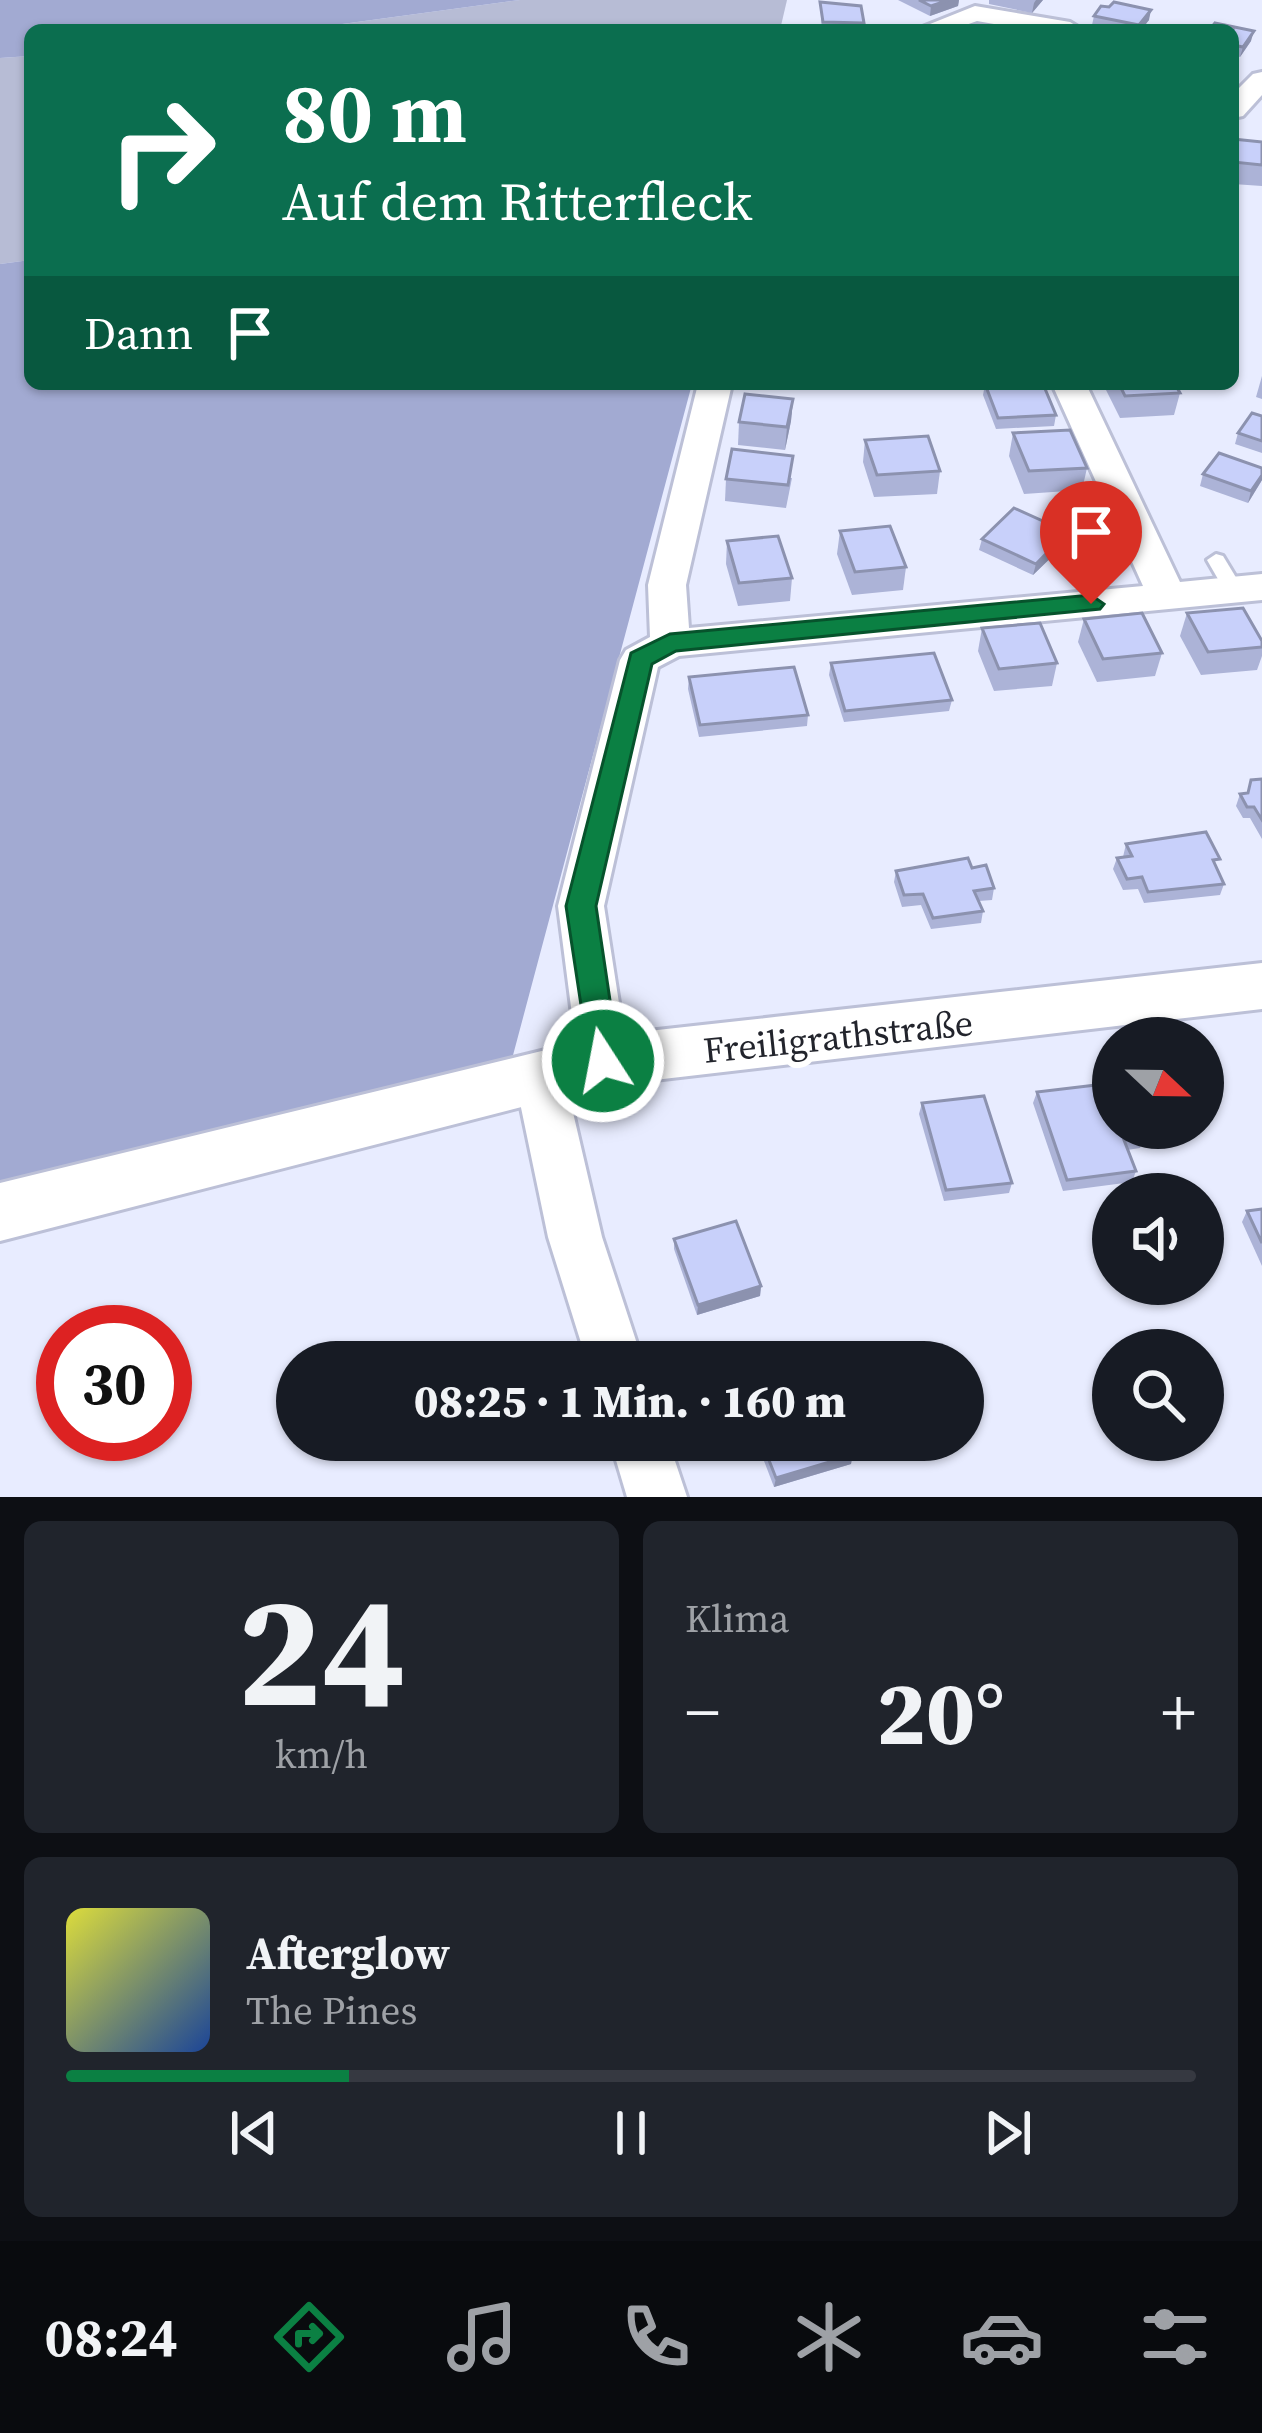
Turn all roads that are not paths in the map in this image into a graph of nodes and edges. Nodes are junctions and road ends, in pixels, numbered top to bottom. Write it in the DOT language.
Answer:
graph roads {
  1 [pos="945,24"];
  2 [pos="1036,24"];
  3 [pos="1262,76"];
  4 [pos="1239,103"];
  5 [pos="714,390"];
  6 [pos="1072,390"];
  7 [pos="1237,579"];
  8 [pos="1167,596"];
  9 [pos="670,643"];
  10 [pos="1262,986"];
  11 [pos="603,1061"];
  12 [pos="539,1074"];
  13 [pos="0,1212"];
  14 [pos="608,1341"];
  15 [pos="646,1461"];
  16 [pos="657,1497"];
  1 -- 2 [label="street"];
  3 -- 4 [label="street"];
  5 -- 9 [label="street"];
  6 -- 8 [label="street"];
  7 -- 8 [label="street"];
  8 -- 9 [label="street"];
  9 -- 11 [label="street"];
  10 -- 11 [label="street, Freiligrathstraße"];
  11 -- 12 [label="street, Freiligrathstraße"];
  12 -- 13 [label="street, Freiligrathstraße"];
  12 -- 14 [label="street"];
  15 -- 16 [label="street"];
}
